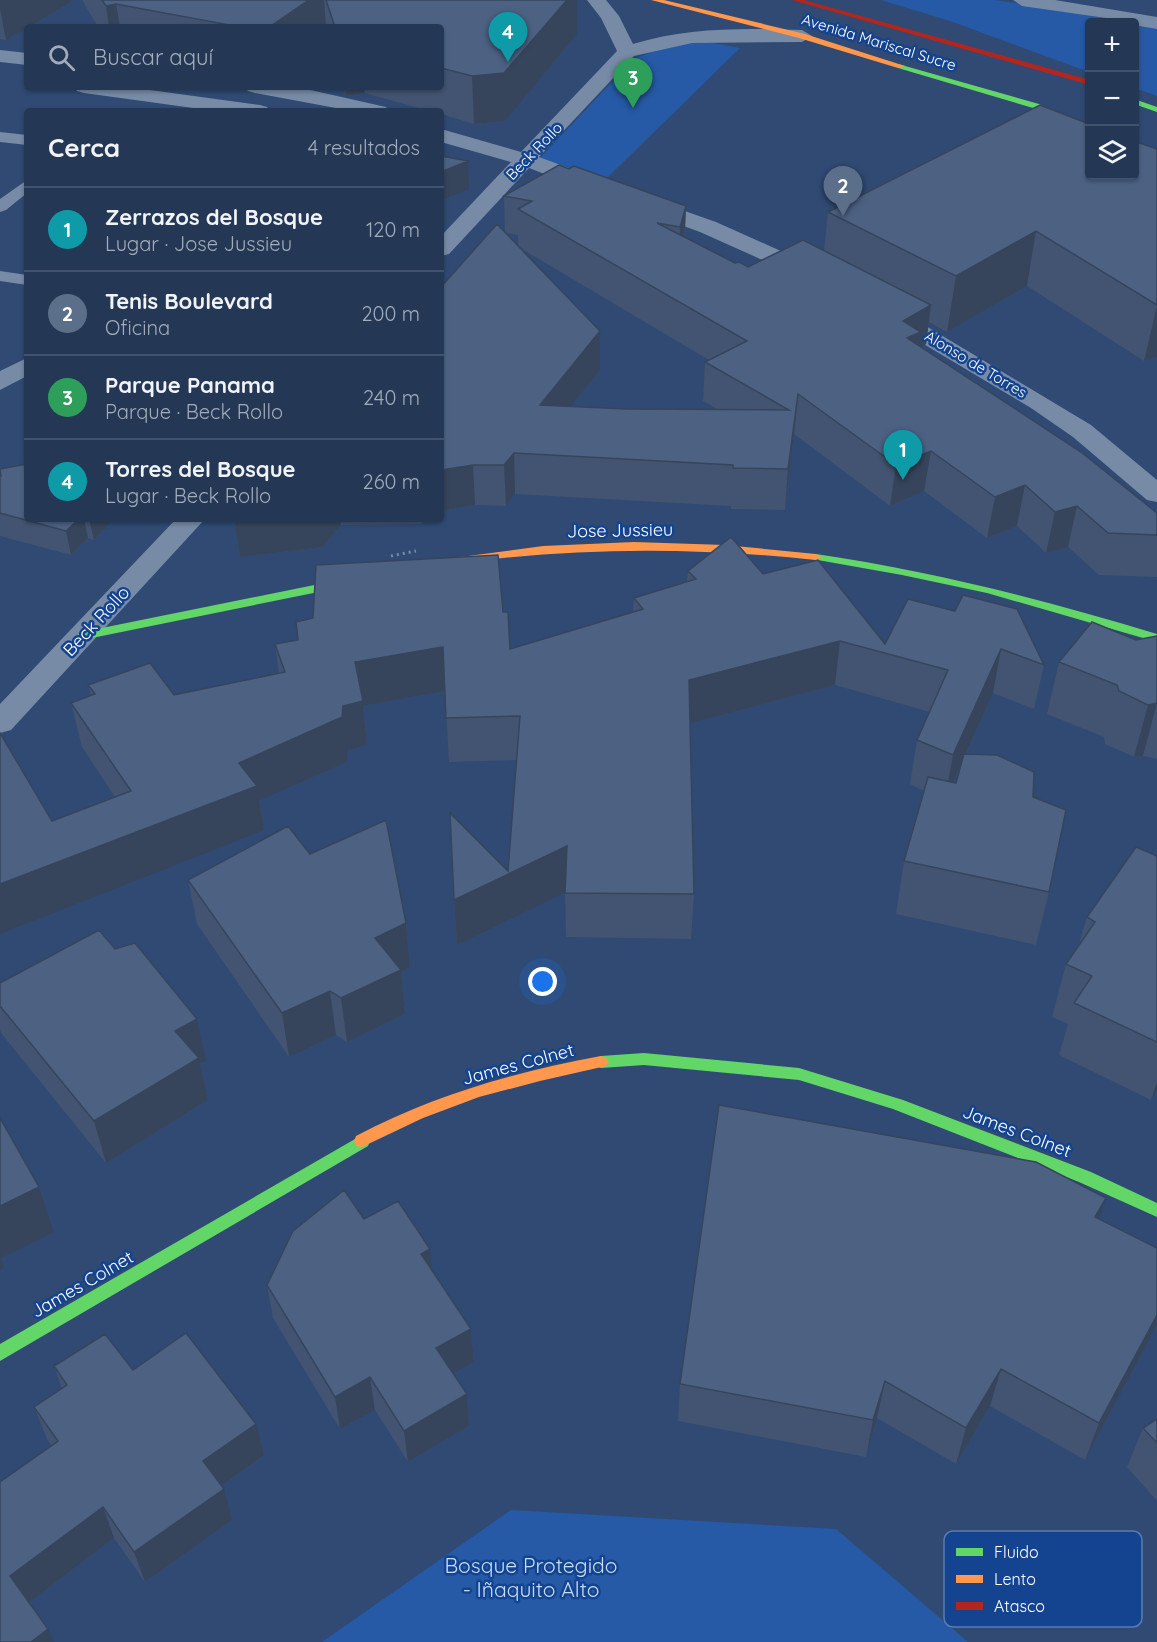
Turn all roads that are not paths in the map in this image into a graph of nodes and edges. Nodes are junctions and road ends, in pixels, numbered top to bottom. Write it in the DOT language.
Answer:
graph roads {
  1 [pos="596,0"];
  2 [pos="655,0"];
  3 [pos="796,0"];
  4 [pos="1022,0"];
  5 [pos="1157,23"];
  6 [pos="802,36"];
  7 [pos="627,52"];
  8 [pos="0,56"];
  9 [pos="24,59"];
  10 [pos="1085,82"];
  11 [pos="108,90"];
  12 [pos="271,90"];
  13 [pos="210,103"];
  14 [pos="1139,103"];
  15 [pos="230,108"];
  16 [pos="241,108"];
  17 [pos="365,108"];
  18 [pos="1157,110"];
  19 [pos="1085,127"];
  20 [pos="444,136"];
  21 [pos="2,140"];
  22 [pos="24,140"];
  23 [pos="524,159"];
  24 [pos="24,187"];
  25 [pos="0,207"];
  26 [pos="444,246"];
  27 [pos="0,276"];
  28 [pos="24,279"];
  29 [pos="833,284"];
  30 [pos="865,301"];
  31 [pos="24,367"];
  32 [pos="0,382"];
  33 [pos="1157,494"];
  34 [pos="188,522"];
  35 [pos="437,565"];
  36 [pos="368,579"];
  37 [pos="82,636"];
  38 [pos="1157,638"];
  39 [pos="0,723"];
  40 [pos="1157,1210"];
  41 [pos="0,1353"];
  1 -- 7 [label="street"];
  2 -- 6 [label="street, Avenida Mariscal Sucre"];
  3 -- 10 [label="street, Avenida Mariscal Sucre"];
  4 -- 5 [label="street"];
  6 -- 7 [label="street, Beck Rollo"];
  6 -- 19 [label="street, Avenida Mariscal Sucre"];
  7 -- 23 [label="street, Beck Rollo"];
  8 -- 9 [label="street"];
  11 -- 13 [label="street"];
  12 -- 17 [label="street"];
  13 -- 15 [label="street"];
  13 -- 16 [label="street"];
  14 -- 18 [label="street"];
  20 -- 23 [label="street"];
  21 -- 22 [label="lane"];
  23 -- 26 [label="street, Beck Rollo"];
  23 -- 29 [label="street"];
  24 -- 25 [label="lane"];
  27 -- 28 [label="lane"];
  30 -- 33 [label="street, Alonso de Torres"];
  31 -- 32 [label="street"];
  34 -- 37 [label="street, Beck Rollo"];
  35 -- 38 [label="street, Jose Jussieu"];
  36 -- 37 [label="street"];
  37 -- 39 [label="street, Beck Rollo"];
  40 -- 41 [label="street, James Colnet"];
}
